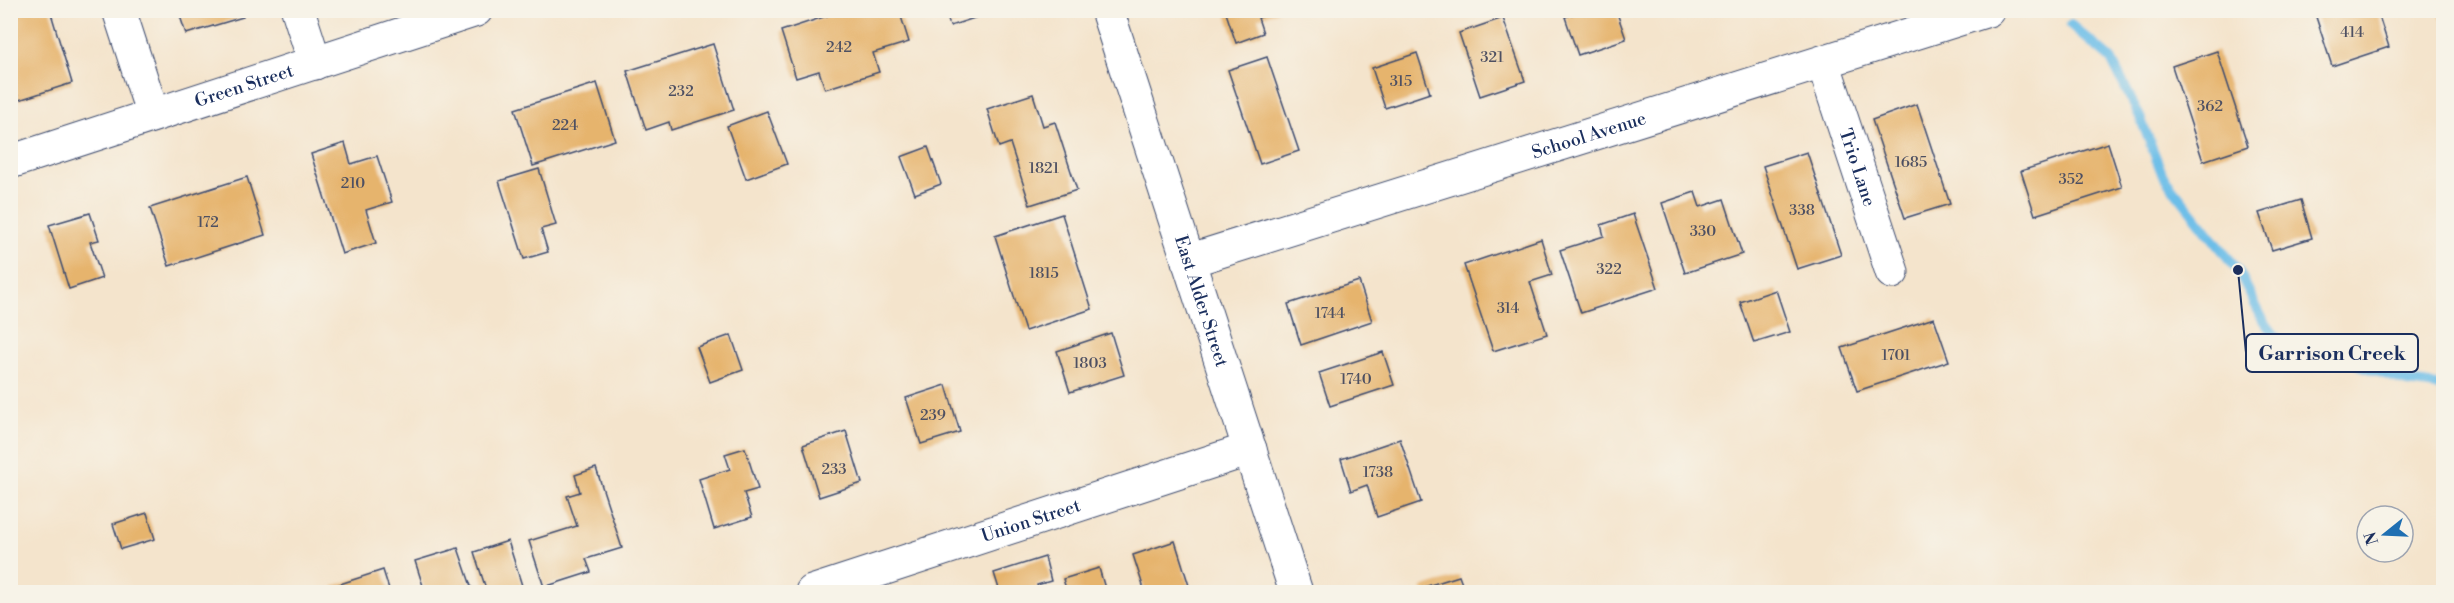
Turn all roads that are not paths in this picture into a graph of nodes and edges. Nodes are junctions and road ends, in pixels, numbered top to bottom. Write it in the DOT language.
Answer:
graph roads {
  1 [pos="119,10"];
  2 [pos="298,10"];
  3 [pos="477,10"];
  4 [pos="1107,10"];
  5 [pos="1988,10"];
  6 [pos="1823,62"];
  7 [pos="315,63"];
  8 [pos="153,116"];
  9 [pos="10,162"];
  10 [pos="1188,261"];
  11 [pos="1892,272"];
  12 [pos="1250,449"];
  13 [pos="812,592"];
  14 [pos="1296,592"];
  1 -- 8 [label="main road"];
  2 -- 7 [label="main road"];
  3 -- 7 [label="main road, Green Street"];
  4 -- 10 [label="main road, East Alder Street"];
  5 -- 6 [label="main road, School Avenue"];
  6 -- 10 [label="main road, School Avenue"];
  6 -- 11 [label="main road, Trio Lane"];
  7 -- 8 [label="main road, Green Street"];
  8 -- 9 [label="main road, Green Street"];
  10 -- 12 [label="main road, East Alder Street"];
  12 -- 13 [label="main road, Union Street"];
  12 -- 14 [label="main road, East Alder Street"];
}
